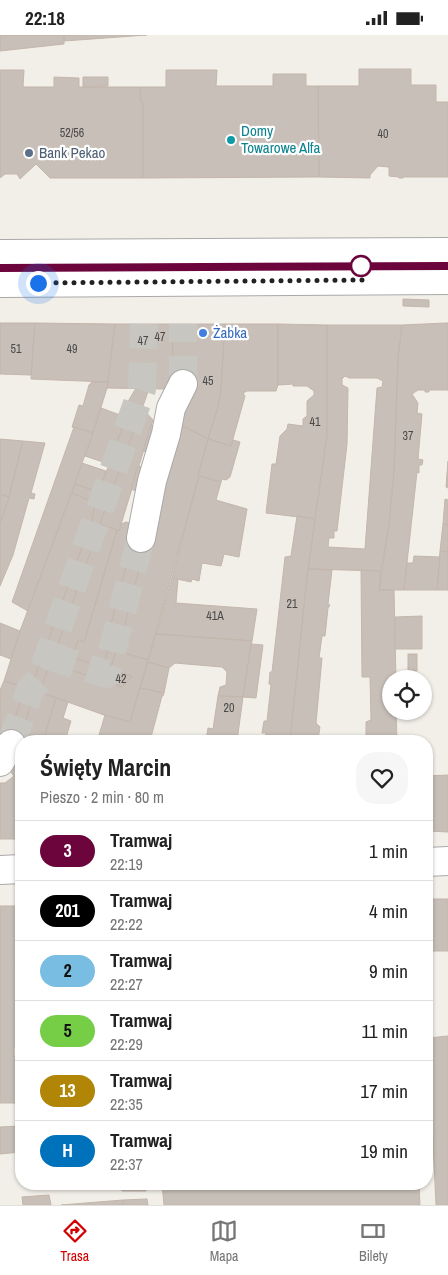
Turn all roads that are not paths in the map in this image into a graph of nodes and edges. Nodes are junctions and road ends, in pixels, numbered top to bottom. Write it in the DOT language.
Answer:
graph roads {
  1 [pos="448,252"];
  2 [pos="0,254"];
  3 [pos="448,280"];
  4 [pos="0,283"];
  5 [pos="183,383"];
  6 [pos="141,538"];
  7 [pos="448,861"];
  8 [pos="433,862"];
  9 [pos="15,869"];
  10 [pos="0,870"];
  1 -- 2 [label="street"];
  3 -- 4 [label="street"];
  5 -- 6 [label="street"];
  7 -- 8 [label="street"];
  9 -- 10 [label="street"];
}
